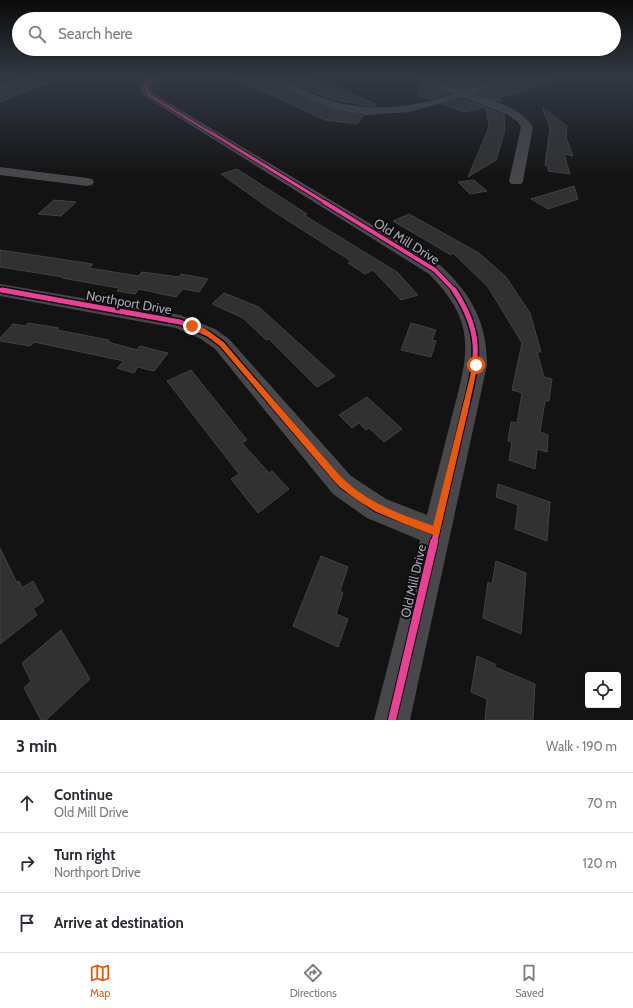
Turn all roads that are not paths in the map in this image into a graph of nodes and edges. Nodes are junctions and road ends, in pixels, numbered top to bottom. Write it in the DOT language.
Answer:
graph roads {
  1 [pos="175,111"];
  2 [pos="362,111"];
  3 [pos="396,111"];
  4 [pos="511,111"];
  5 [pos="0,171"];
  6 [pos="516,181"];
  7 [pos="87,182"];
  8 [pos="0,290"];
  9 [pos="436,532"];
  10 [pos="392,720"];
  1 -- 9 [label="street, Old Mill Drive"];
  2 -- 3 [label="street"];
  4 -- 6 [label="street"];
  5 -- 7 [label="street"];
  8 -- 9 [label="street, Northport Drive"];
  9 -- 10 [label="street, Old Mill Drive"];
}
